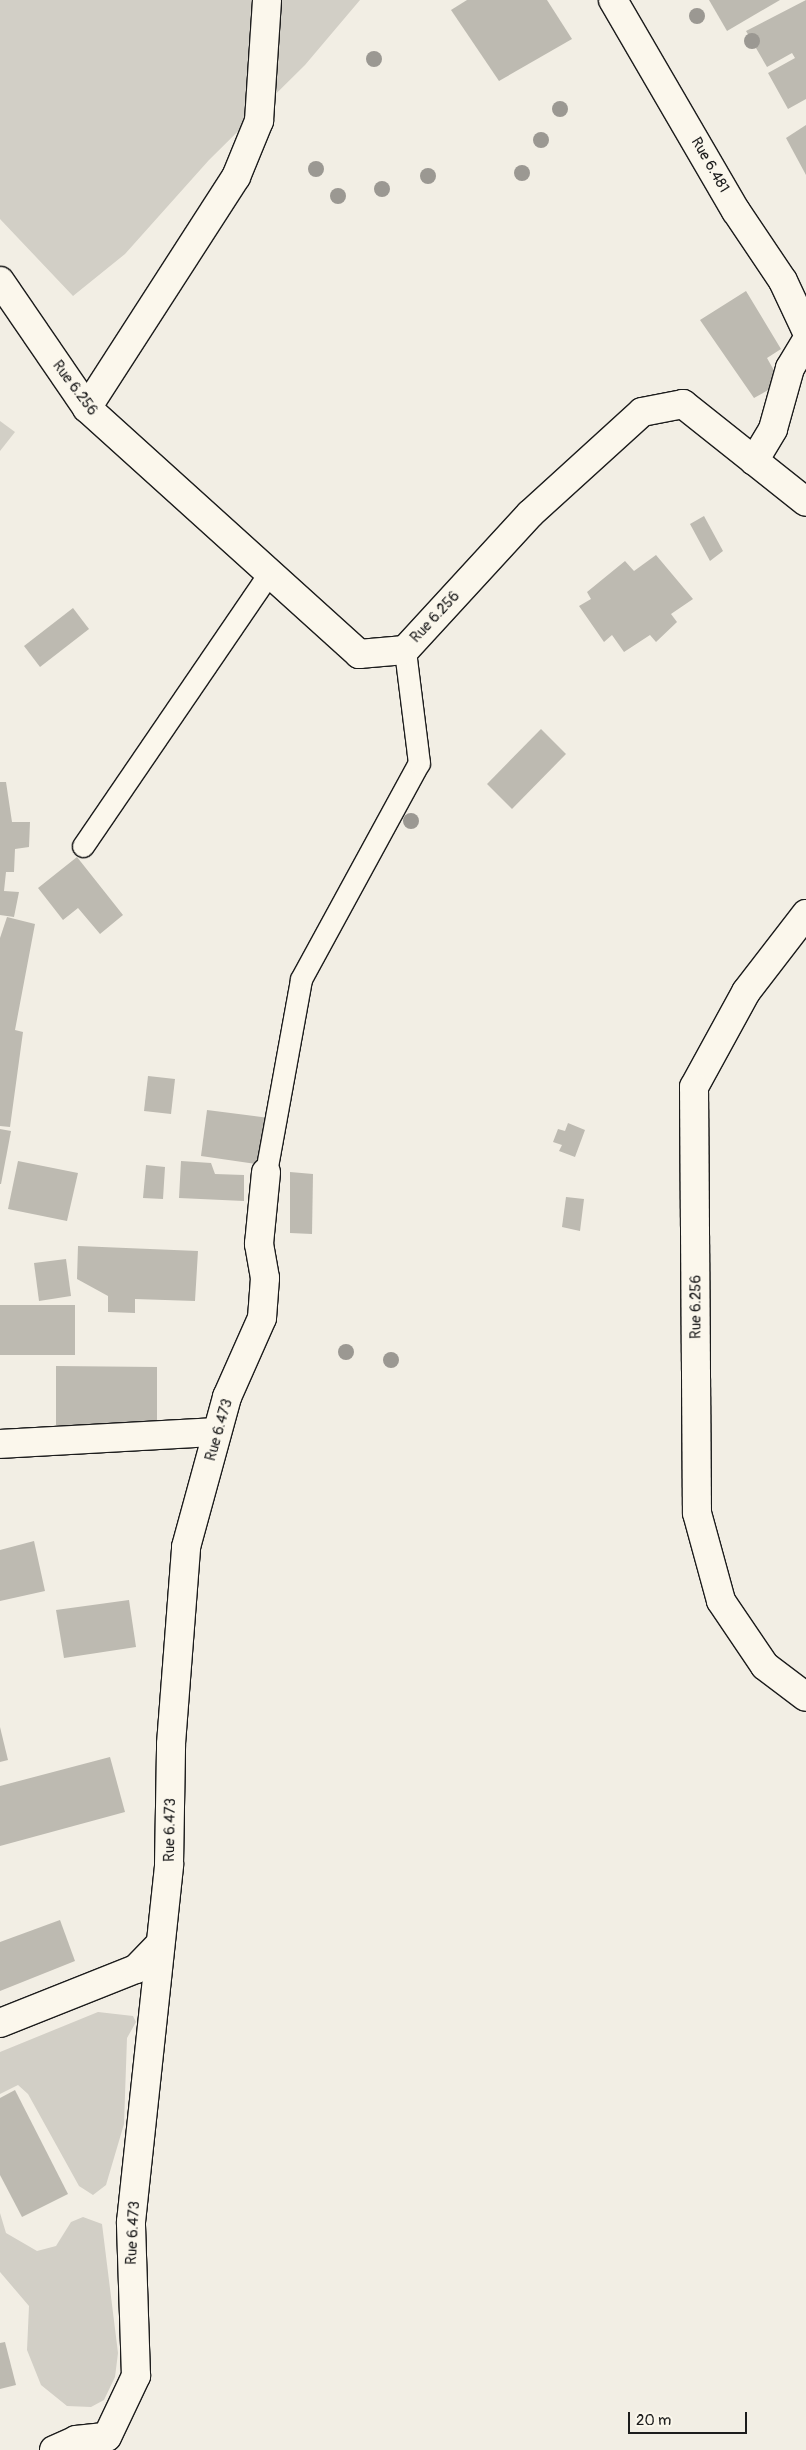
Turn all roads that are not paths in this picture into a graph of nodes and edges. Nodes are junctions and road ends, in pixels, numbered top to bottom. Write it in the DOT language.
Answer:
graph roads {
  1 [pos="267,0"];
  2 [pos="613,0"];
  3 [pos="0,281"];
  4 [pos="806,330"];
  5 [pos="806,341"];
  6 [pos="87,408"];
  7 [pos="754,460"];
  8 [pos="806,502"];
  9 [pos="270,572"];
  10 [pos="405,650"];
  11 [pos="83,846"];
  12 [pos="806,914"];
  13 [pos="266,1172"];
  14 [pos="217,1432"];
  15 [pos="0,1444"];
  16 [pos="806,1697"];
  17 [pos="159,1945"];
  18 [pos="0,2023"];
  19 [pos="54,2450"];
  1 -- 6 [label="street"];
  2 -- 4 [label="street, Rue 6.481"];
  3 -- 6 [label="street, Rue 6.256"];
  5 -- 7 [label="street"];
  6 -- 9 [label="street, Rue 6.256"];
  7 -- 8 [label="street, Rue 6.256"];
  7 -- 10 [label="street, Rue 6.256"];
  9 -- 10 [label="street, Rue 6.256"];
  9 -- 11 [label="lane"];
  10 -- 13 [label="lane"];
  12 -- 16 [label="street, Rue 6.256"];
  13 -- 14 [label="street, Rue 6.473"];
  14 -- 15 [label="street"];
  14 -- 17 [label="street, Rue 6.473"];
  17 -- 18 [label="street"];
  17 -- 19 [label="street, Rue 6.473"];
}
